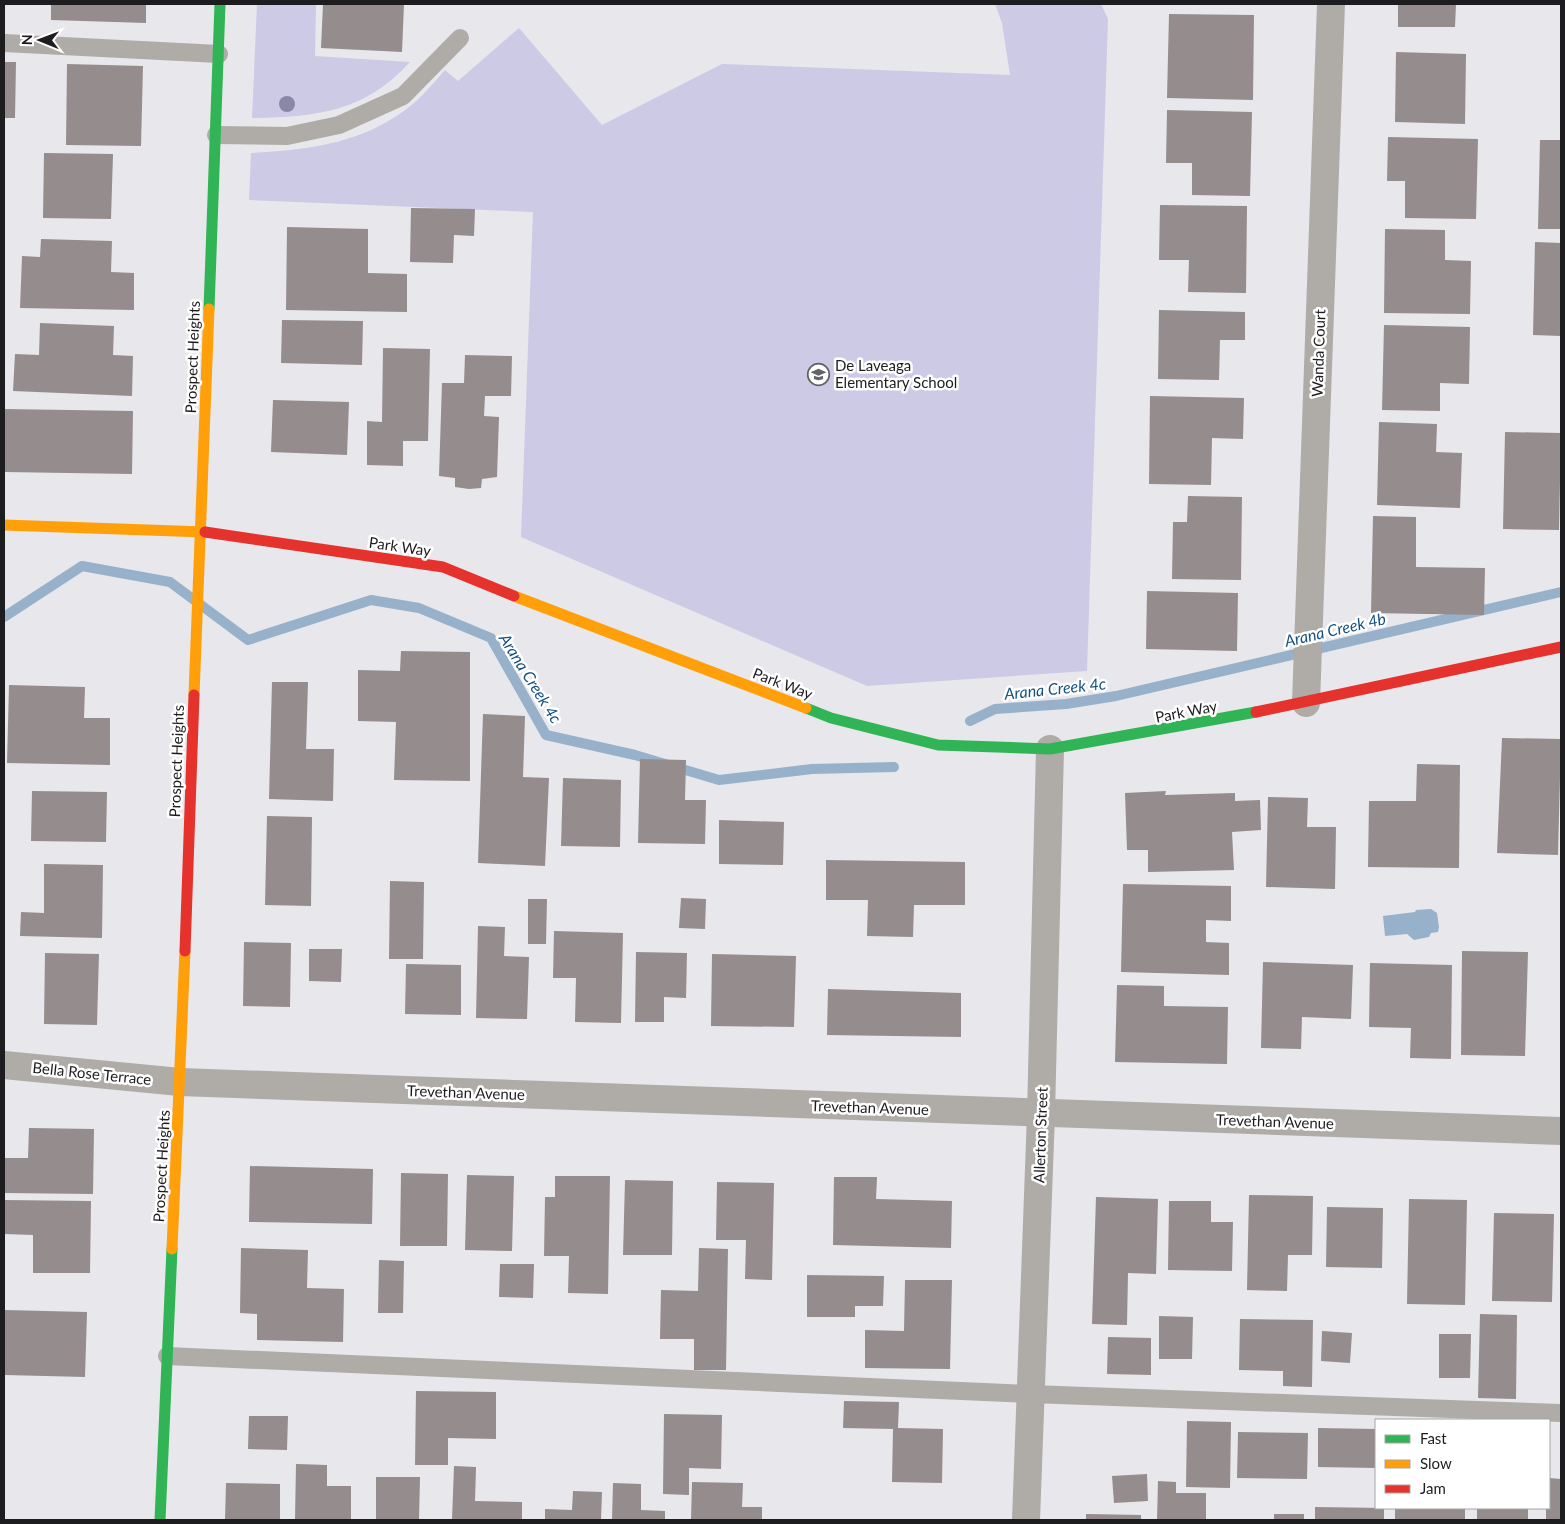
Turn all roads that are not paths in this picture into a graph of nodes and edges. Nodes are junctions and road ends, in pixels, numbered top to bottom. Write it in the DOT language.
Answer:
graph roads {
  1 [pos="220,4"];
  2 [pos="1331,4"];
  3 [pos="460,38"];
  4 [pos="4,43"];
  5 [pos="219,54"];
  6 [pos="216,134"];
  7 [pos="4,525"];
  8 [pos="200,531"];
  9 [pos="1561,647"];
  10 [pos="1306,703"];
  11 [pos="1050,749"];
  12 [pos="4,1065"];
  13 [pos="180,1082"];
  14 [pos="1041,1114"];
  15 [pos="1561,1131"];
  16 [pos="167,1356"];
  17 [pos="1030,1394"];
  18 [pos="1561,1413"];
  19 [pos="160,1520"];
  20 [pos="1026,1520"];
  1 -- 5 [label="street, Prospect Heights"];
  2 -- 10 [label="street, Wanda Court"];
  3 -- 6 [label="lane"];
  4 -- 5 [label="lane"];
  5 -- 6 [label="street, Prospect Heights"];
  6 -- 8 [label="street, Prospect Heights"];
  7 -- 8 [label="street, Park Way"];
  8 -- 11 [label="street, Park Way"];
  8 -- 13 [label="street, Prospect Heights"];
  9 -- 10 [label="street, Park Way"];
  10 -- 11 [label="street, Park Way"];
  11 -- 14 [label="street, Allerton Street"];
  12 -- 13 [label="street, Bella Rose Terrace"];
  13 -- 14 [label="street, Trevethan Avenue"];
  13 -- 16 [label="street, Prospect Heights"];
  14 -- 15 [label="street, Trevethan Avenue"];
  14 -- 17 [label="street, Allerton Street"];
  16 -- 17 [label="lane"];
  16 -- 19 [label="street, Prospect Heights"];
  17 -- 18 [label="lane"];
  17 -- 20 [label="street, Allerton Street"];
}
